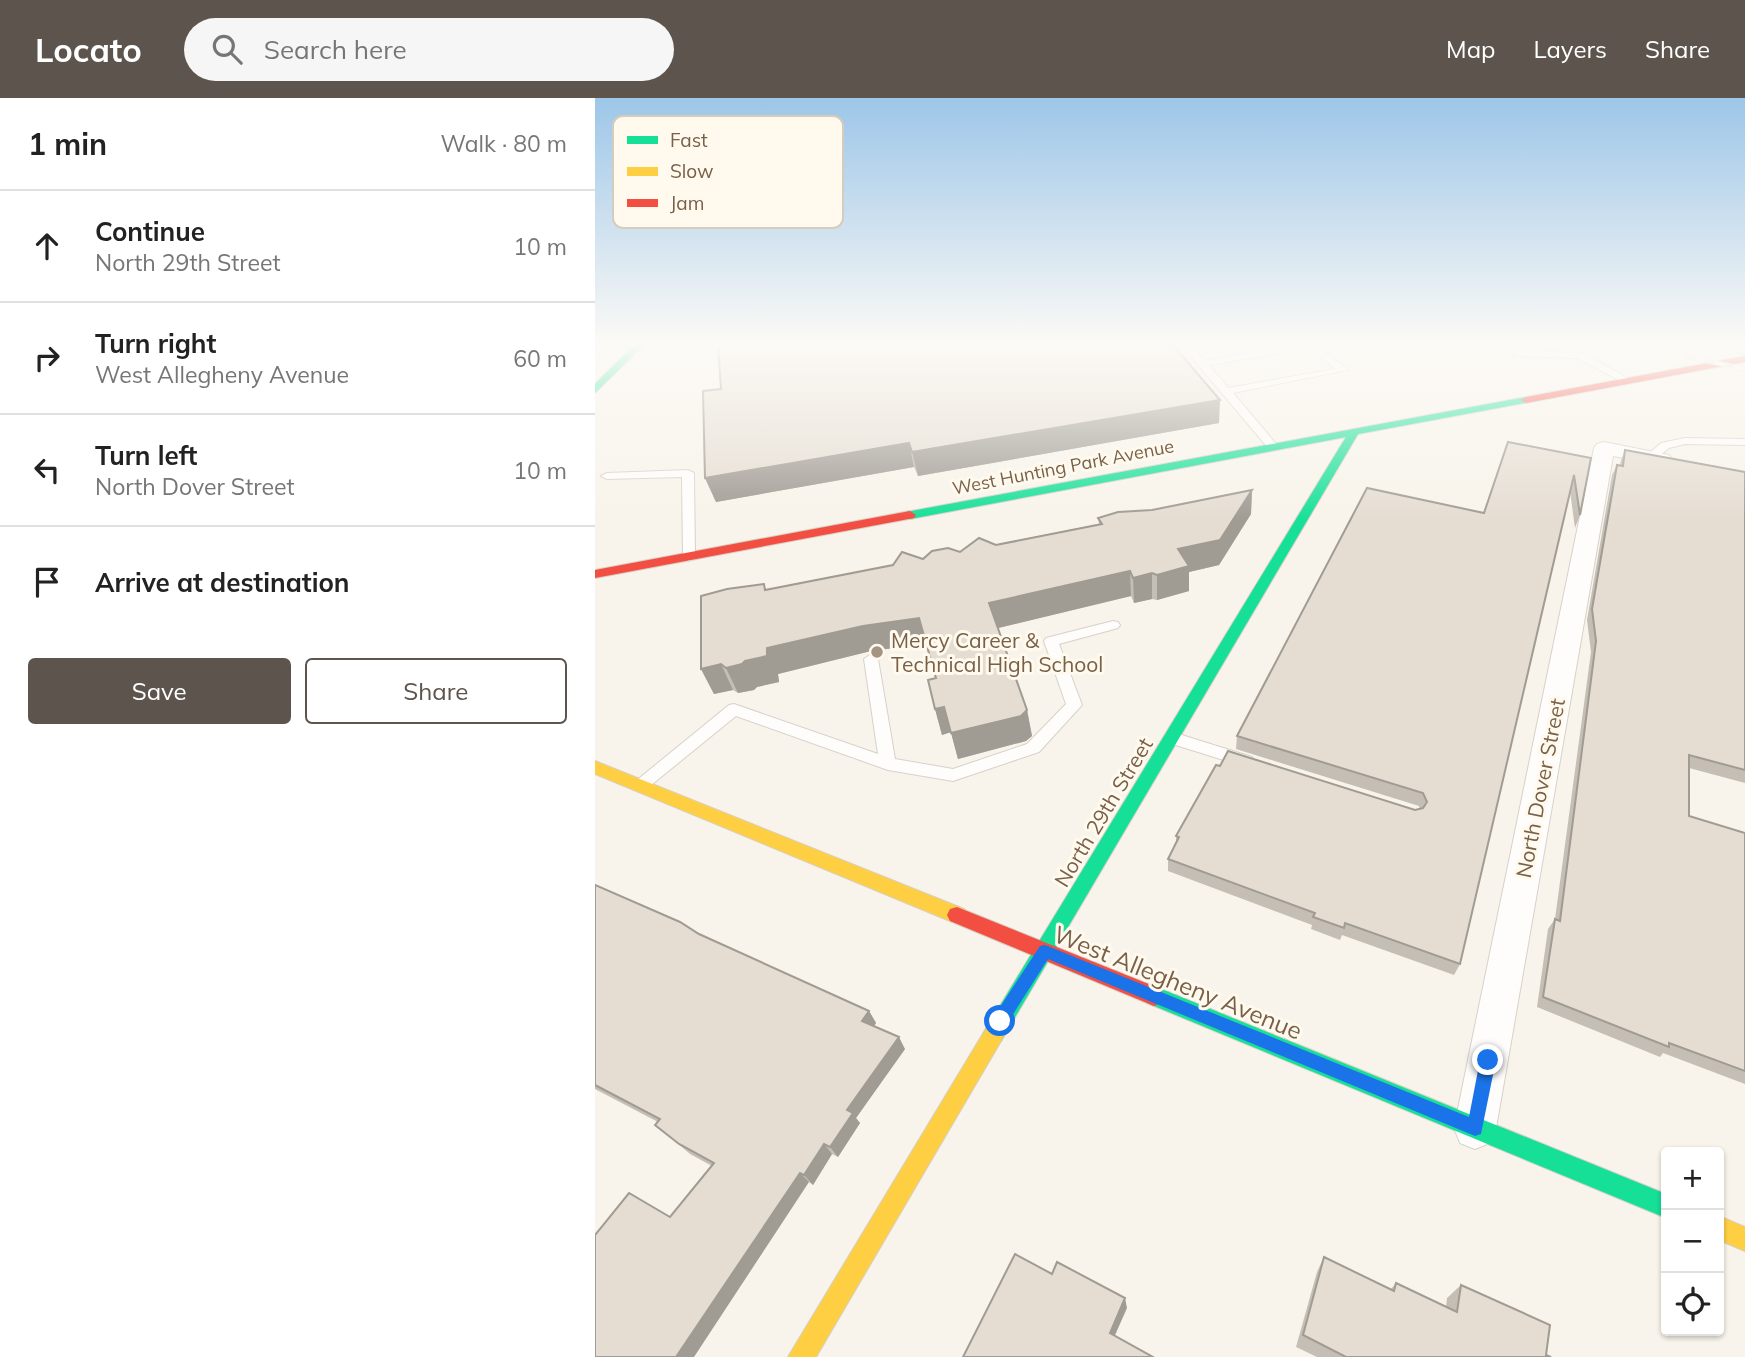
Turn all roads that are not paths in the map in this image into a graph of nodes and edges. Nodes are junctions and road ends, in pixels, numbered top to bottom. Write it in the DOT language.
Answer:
graph roads {
  1 [pos="1235,404"];
  2 [pos="1500,404"];
  3 [pos="1355,431"];
  4 [pos="1745,442"];
  5 [pos="1273,447"];
  6 [pos="1651,457"];
  7 [pos="1678,462"];
  8 [pos="607,476"];
  9 [pos="688,557"];
  10 [pos="595,574"];
  11 [pos="1113,625"];
  12 [pos="871,659"];
  13 [pos="1172,738"];
  14 [pos="888,764"];
  15 [pos="1256,764"];
  16 [pos="595,767"];
  17 [pos="639,785"];
  18 [pos="1045,951"];
  19 [pos="1475,1128"];
  20 [pos="1661,1204"];
  21 [pos="1724,1230"];
  22 [pos="1745,1239"];
  23 [pos="801,1357"];
  1 -- 5 [label="lane"];
  2 -- 3 [label="main road, West Hunting Park Avenue"];
  3 -- 5 [label="main road, West Hunting Park Avenue"];
  3 -- 13 [label="main road, North 29th Street"];
  4 -- 6 [label="lane"];
  5 -- 9 [label="main road, West Hunting Park Avenue"];
  6 -- 7 [label="street"];
  6 -- 19 [label="street, North Dover Street"];
  8 -- 9 [label="lane"];
  9 -- 10 [label="main road, West Hunting Park Avenue"];
  11 -- 14 [label="lane"];
  12 -- 14 [label="lane"];
  13 -- 15 [label="lane"];
  13 -- 18 [label="main road, North 29th Street"];
  14 -- 17 [label="lane"];
  16 -- 17 [label="main road, West Allegheny Avenue"];
  17 -- 18 [label="main road, West Allegheny Avenue"];
  18 -- 19 [label="main road, West Allegheny Avenue"];
  18 -- 23 [label="main road, North 29th Street"];
  19 -- 20 [label="main road, West Allegheny Avenue"];
  21 -- 22 [label="main road"];
}
